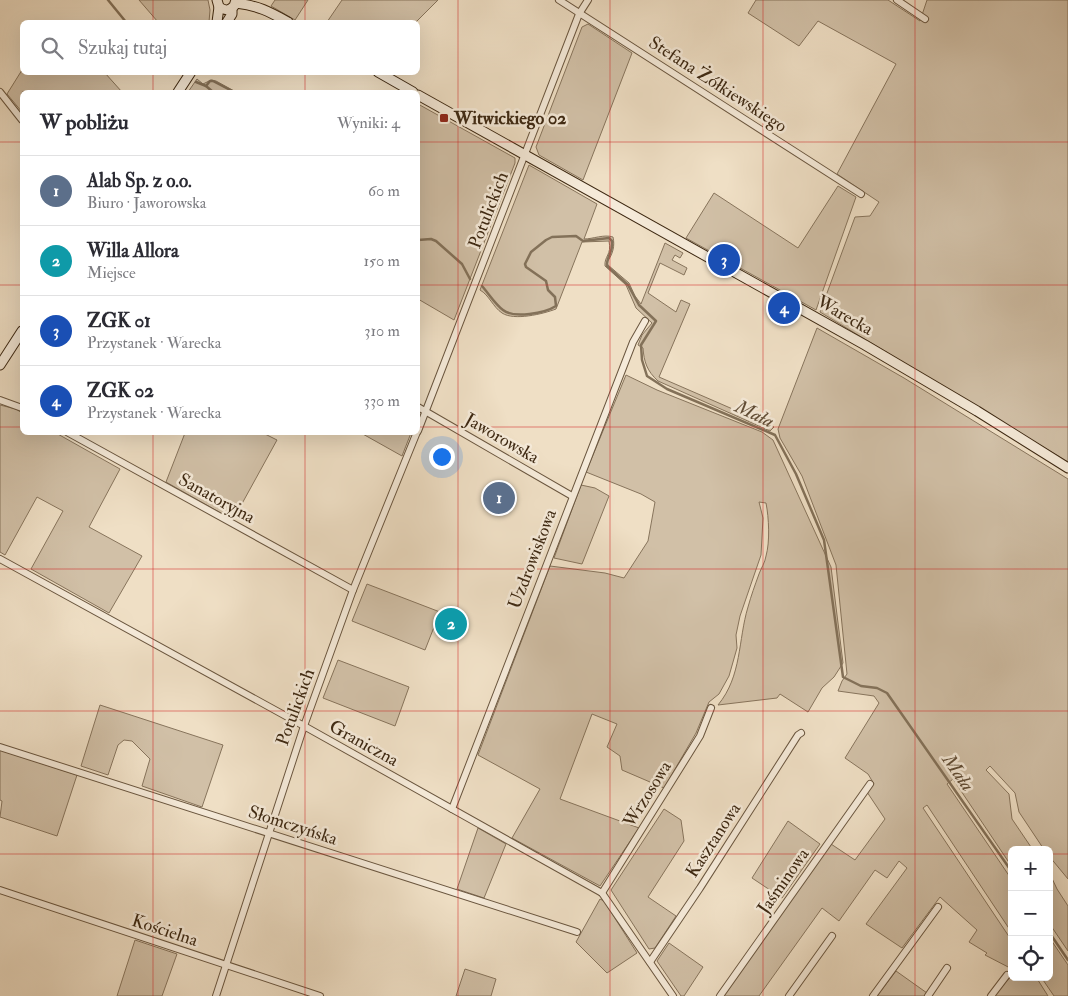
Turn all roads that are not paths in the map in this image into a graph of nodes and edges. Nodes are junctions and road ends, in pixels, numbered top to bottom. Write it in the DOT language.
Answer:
graph roads {
  1 [pos="558,0"];
  2 [pos="588,0"];
  3 [pos="897,0"];
  4 [pos="218,3"];
  5 [pos="235,4"];
  6 [pos="579,14"];
  7 [pos="925,19"];
  8 [pos="217,20"];
  9 [pos="228,20"];
  10 [pos="284,20"];
  11 [pos="190,75"];
  12 [pos="383,75"];
  13 [pos="179,90"];
  14 [pos="410,90"];
  15 [pos="0,92"];
  16 [pos="420,96"];
  17 [pos="20,117"];
  18 [pos="526,155"];
  19 [pos="861,194"];
  20 [pos="645,321"];
  21 [pos="20,334"];
  22 [pos="0,365"];
  23 [pos="0,400"];
  24 [pos="20,407"];
  25 [pos="420,407"];
  26 [pos="426,411"];
  27 [pos="420,425"];
  28 [pos="72,435"];
  29 [pos="416,435"];
  30 [pos="1068,468"];
  31 [pos="572,496"];
  32 [pos="0,559"];
  33 [pos="353,590"];
  34 [pos="711,708"];
  35 [pos="304,726"];
  36 [pos="801,733"];
  37 [pos="0,747"];
  38 [pos="870,784"];
  39 [pos="452,809"];
  40 [pos="268,832"];
  41 [pos="0,890"];
  42 [pos="602,893"];
  43 [pos="938,907"];
  44 [pos="577,932"];
  45 [pos="832,936"];
  46 [pos="650,962"];
  47 [pos="226,966"];
  48 [pos="948,968"];
  49 [pos="1007,975"];
  50 [pos="216,996"];
  51 [pos="320,996"];
  52 [pos="673,996"];
  53 [pos="720,996"];
  54 [pos="788,996"];
  55 [pos="873,996"];
  56 [pos="928,996"];
  57 [pos="991,996"];
  1 -- 6 [label="street, Stefana Żółkiewskiego"];
  2 -- 6 [label="street, Potulickich"];
  3 -- 7 [label="street"];
  4 -- 5 [label="street"];
  4 -- 8 [label="street"];
  5 -- 9 [label="street"];
  5 -- 10 [label="street"];
  6 -- 18 [label="street, Potulickich"];
  6 -- 19 [label="street, Stefana Żółkiewskiego"];
  11 -- 13 [label="street"];
  12 -- 14 [label="street"];
  15 -- 17 [label="street"];
  16 -- 18 [label="street, Warecka"];
  18 -- 26 [label="street, Potulickich"];
  18 -- 30 [label="street, Warecka"];
  20 -- 31 [label="street, Uzdrowiskowa"];
  21 -- 22 [label="street"];
  23 -- 24 [label="street"];
  25 -- 26 [label="street, Jaworowska"];
  26 -- 27 [label="street, Potulickich"];
  26 -- 31 [label="street, Jaworowska"];
  28 -- 33 [label="street, Sanatoryjna"];
  29 -- 33 [label="street, Potulickich"];
  31 -- 39 [label="street, Uzdrowiskowa"];
  32 -- 35 [label="street, Graniczna"];
  33 -- 35 [label="street, Potulickich"];
  34 -- 42 [label="street, Wrzosowa"];
  35 -- 39 [label="street, Graniczna"];
  35 -- 40 [label="street, Potulickich"];
  36 -- 46 [label="street, Kasztanowa"];
  37 -- 40 [label="street, Słomczyńska"];
  38 -- 53 [label="street, Jaśminowa"];
  39 -- 42 [label="street, Graniczna"];
  40 -- 44 [label="street, Słomczyńska"];
  40 -- 47 [label="street, Potulickich"];
  41 -- 47 [label="street, Kościelna"];
  42 -- 46 [label="street, Graniczna"];
  43 -- 55 [label="street"];
  45 -- 54 [label="street"];
  46 -- 52 [label="street, Graniczna"];
  47 -- 50 [label="street, Potulickich"];
  47 -- 51 [label="street, Kościelna"];
  48 -- 56 [label="street"];
  49 -- 57 [label="street"];
}
